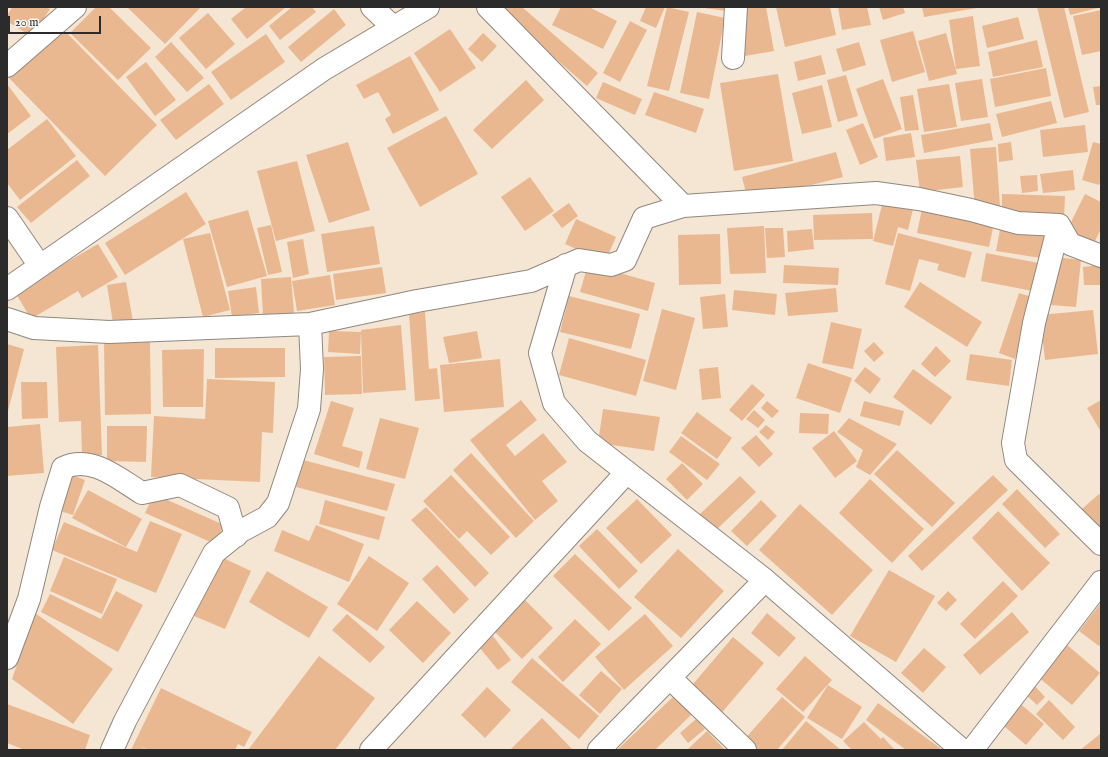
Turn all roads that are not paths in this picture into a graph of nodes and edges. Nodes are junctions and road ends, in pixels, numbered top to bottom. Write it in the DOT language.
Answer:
graph roads {
  1 [pos="75,7"];
  2 [pos="372,7"];
  3 [pos="488,7"];
  4 [pos="736,7"];
  5 [pos="423,8"];
  6 [pos="394,27"];
  7 [pos="733,58"];
  8 [pos="7,66"];
  9 [pos="682,206"];
  10 [pos="7,218"];
  11 [pos="1059,225"];
  12 [pos="1101,256"];
  13 [pos="566,265"];
  14 [pos="40,266"];
  15 [pos="7,289"];
  16 [pos="7,320"];
  17 [pos="310,324"];
  18 [pos="627,472"];
  19 [pos="236,536"];
  20 [pos="1101,544"];
  21 [pos="766,580"];
  22 [pos="1101,582"];
  23 [pos="7,658"];
  24 [pos="670,678"];
  25 [pos="112,750"];
  26 [pos="371,750"];
  27 [pos="599,750"];
  28 [pos="745,750"];
  29 [pos="962,750"];
  30 [pos="972,750"];
  1 -- 8 [label="street"];
  2 -- 6 [label="street"];
  3 -- 9 [label="street"];
  4 -- 7 [label="street"];
  5 -- 6 [label="street"];
  6 -- 14 [label="street"];
  9 -- 11 [label="street"];
  9 -- 13 [label="street"];
  10 -- 14 [label="street"];
  11 -- 12 [label="street"];
  11 -- 20 [label="street"];
  13 -- 17 [label="street"];
  13 -- 18 [label="street"];
  14 -- 15 [label="street"];
  16 -- 17 [label="street"];
  17 -- 19 [label="street"];
  18 -- 21 [label="street"];
  18 -- 26 [label="street"];
  19 -- 23 [label="street"];
  19 -- 25 [label="street"];
  21 -- 24 [label="street"];
  21 -- 29 [label="street"];
  22 -- 30 [label="street"];
  24 -- 27 [label="street"];
  24 -- 28 [label="street"];
}
